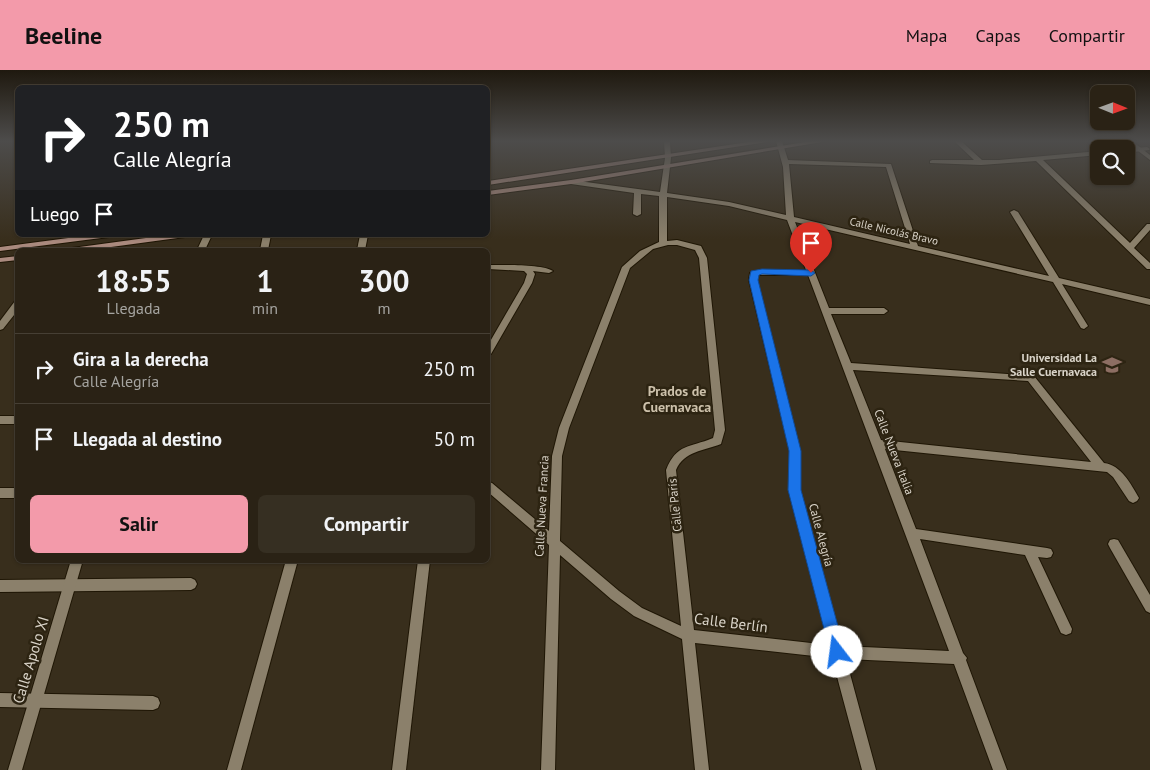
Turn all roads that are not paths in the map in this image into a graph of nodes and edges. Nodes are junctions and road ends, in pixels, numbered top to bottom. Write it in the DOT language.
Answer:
graph roads {
  1 [pos="560,174"];
  2 [pos="621,174"];
  3 [pos="666,174"];
  4 [pos="786,174"];
  5 [pos="892,174"];
  6 [pos="1053,174"];
  7 [pos="571,182"];
  8 [pos="490,184"];
  9 [pos="638,192"];
  10 [pos="490,194"];
  11 [pos="663,195"];
  12 [pos="1014,212"];
  13 [pos="638,214"];
  14 [pos="790,218"];
  15 [pos="1150,226"];
  16 [pos="93,237"];
  17 [pos="170,237"];
  18 [pos="663,243"];
  19 [pos="915,247"];
  20 [pos="87,248"];
  21 [pos="1130,248"];
  22 [pos="0,249"];
  23 [pos="15,258"];
  24 [pos="0,260"];
  25 [pos="490,267"];
  26 [pos="1150,267"];
  27 [pos="528,270"];
  28 [pos="549,271"];
  29 [pos="811,273"];
  30 [pos="1057,281"];
  31 [pos="1150,302"];
  32 [pos="15,307"];
  33 [pos="826,311"];
  34 [pos="884,311"];
  35 [pos="1084,326"];
  36 [pos="0,328"];
  37 [pos="490,349"];
  38 [pos="848,366"];
  39 [pos="15,418"];
  40 [pos="0,420"];
  41 [pos="878,444"];
  42 [pos="1100,466"];
  43 [pos="490,488"];
  44 [pos="0,493"];
  45 [pos="15,493"];
  46 [pos="1133,498"];
  47 [pos="912,533"];
  48 [pos="554,543"];
  49 [pos="1114,544"];
  50 [pos="1029,550"];
  51 [pos="1047,553"];
  52 [pos="76,563"];
  53 [pos="291,563"];
  54 [pos="424,563"];
  55 [pos="191,584"];
  56 [pos="70,585"];
  57 [pos="0,586"];
  58 [pos="1150,607"];
  59 [pos="1066,629"];
  60 [pos="689,636"];
  61 [pos="837,652"];
  62 [pos="960,658"];
  63 [pos="36,699"];
  64 [pos="0,700"];
  65 [pos="153,703"];
  66 [pos="15,770"];
  67 [pos="234,770"];
  68 [pos="399,770"];
  69 [pos="548,770"];
  70 [pos="702,770"];
  71 [pos="869,770"];
  72 [pos="1000,770"];
  1 -- 8 [label="main road"];
  2 -- 7 [label="main road"];
  3 -- 11 [label="street"];
  4 -- 14 [label="street, Calle Nueva Italia"];
  5 -- 19 [label="street"];
  6 -- 21 [label="street"];
  7 -- 9 [label="street, Calle Nicolás Bravo"];
  7 -- 10 [label="main road"];
  9 -- 11 [label="street, Calle Nicolás Bravo"];
  9 -- 13 [label="street"];
  11 -- 14 [label="street, Calle Nicolás Bravo"];
  11 -- 18 [label="street"];
  12 -- 30 [label="street"];
  14 -- 19 [label="street, Calle Nicolás Bravo"];
  14 -- 29 [label="street, Calle Nueva Italia"];
  15 -- 21 [label="street"];
  16 -- 22 [label="main road"];
  17 -- 20 [label="main road"];
  18 -- 48 [label="street, Calle Nueva Francia"];
  18 -- 60 [label="street, Calle París"];
  19 -- 30 [label="street, Calle Nicolás Bravo"];
  21 -- 26 [label="street"];
  23 -- 24 [label="main road"];
  25 -- 27 [label="street"];
  27 -- 28 [label="street"];
  27 -- 37 [label="street"];
  29 -- 33 [label="street, Calle Nueva Italia"];
  29 -- 61 [label="street, Calle Alegría"];
  30 -- 31 [label="street, Calle Nicolás Bravo"];
  30 -- 35 [label="street"];
  32 -- 36 [label="street"];
  33 -- 34 [label="street"];
  33 -- 38 [label="street, Calle Nueva Italia"];
  38 -- 41 [label="street, Calle Nueva Italia"];
  38 -- 42 [label="street"];
  39 -- 40 [label="street"];
  41 -- 42 [label="street"];
  41 -- 47 [label="street, Calle Nueva Italia"];
  42 -- 46 [label="street"];
  43 -- 48 [label="street, Calle Berlín"];
  44 -- 45 [label="street"];
  47 -- 50 [label="street"];
  47 -- 62 [label="street, Calle Nueva Italia"];
  48 -- 60 [label="street, Calle Berlín"];
  48 -- 69 [label="street, Calle Nueva Francia"];
  49 -- 58 [label="street"];
  50 -- 51 [label="street"];
  50 -- 59 [label="street"];
  52 -- 56 [label="street, Calle Apolo XI"];
  53 -- 67 [label="street"];
  54 -- 68 [label="street"];
  55 -- 56 [label="street"];
  56 -- 57 [label="street"];
  56 -- 63 [label="street, Calle Apolo XI"];
  60 -- 61 [label="street, Calle Berlín"];
  60 -- 70 [label="street, Calle París"];
  61 -- 62 [label="street, Calle Berlín"];
  61 -- 71 [label="street, Calle Alegría"];
  62 -- 72 [label="street, Calle Nueva Italia"];
  63 -- 64 [label="street"];
  63 -- 65 [label="street"];
  63 -- 66 [label="street, Calle Apolo XI"];
}
